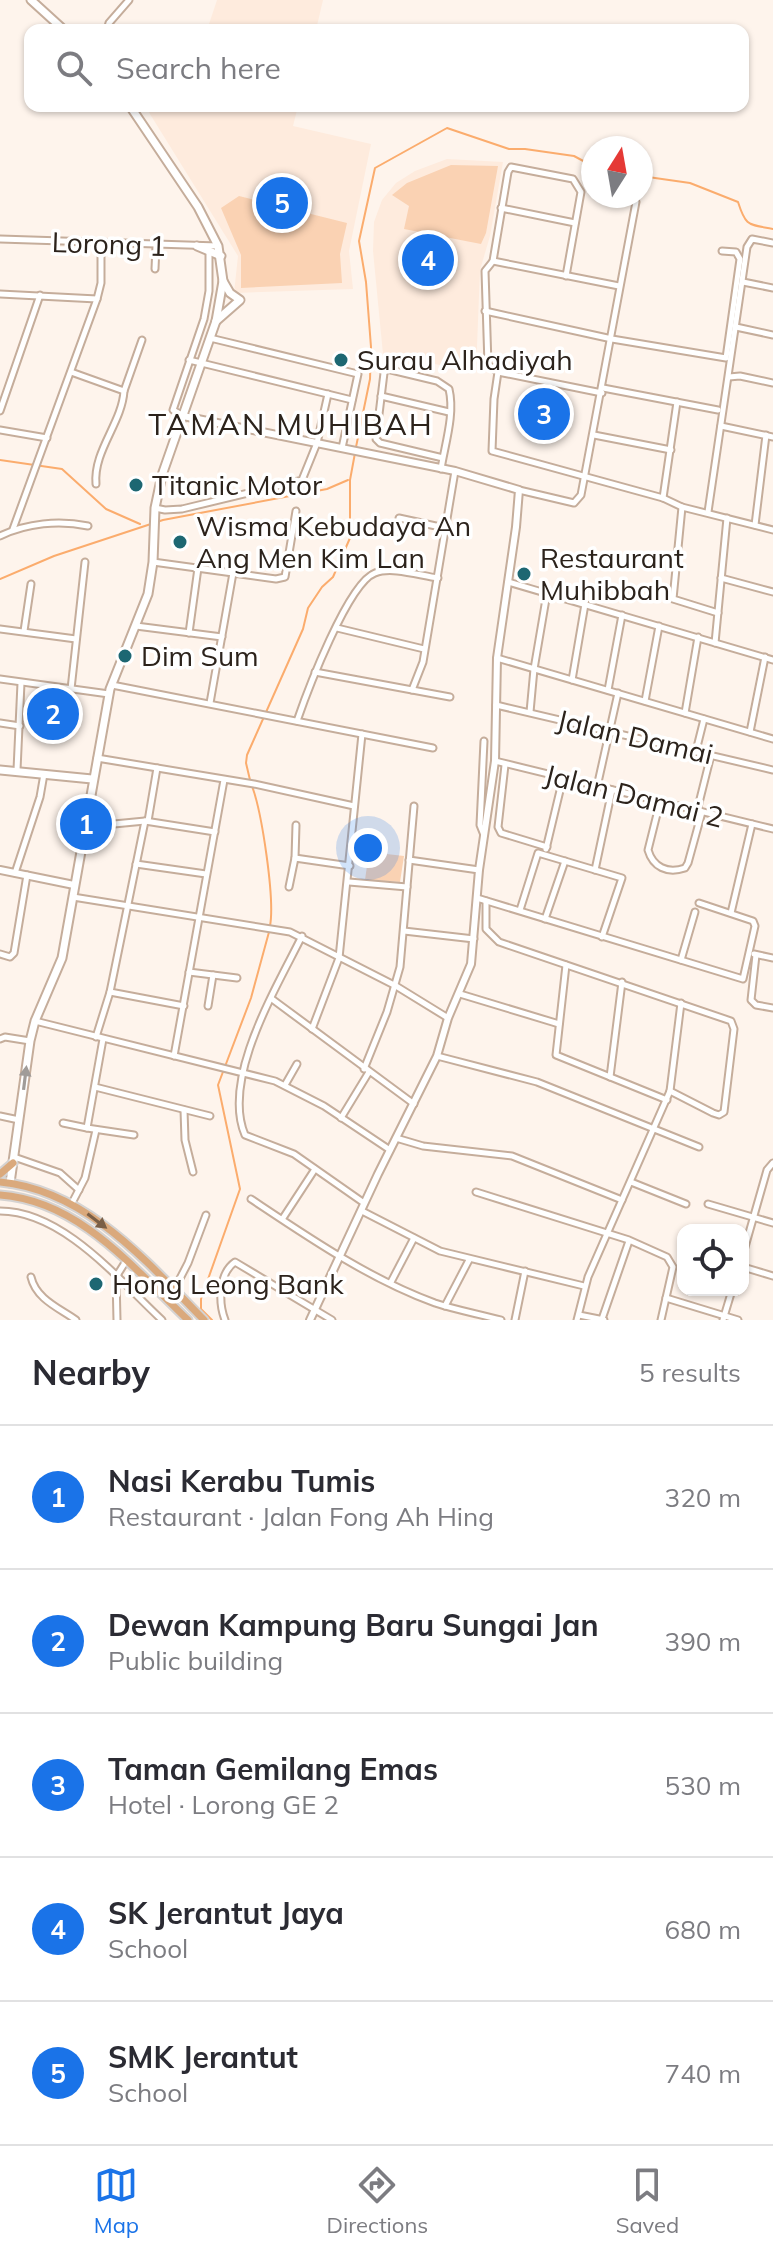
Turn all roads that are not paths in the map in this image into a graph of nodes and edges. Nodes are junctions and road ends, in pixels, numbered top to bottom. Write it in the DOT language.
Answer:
graph roads {
  1 [pos="31,0"];
  2 [pos="129,0"];
  3 [pos="57,24"];
  4 [pos="109,24"];
  5 [pos="134,112"];
  6 [pos="501,208"];
  7 [pos="635,208"];
  8 [pos="575,223"];
  9 [pos="211,233"];
  10 [pos="0,239"];
  11 [pos="101,243"];
  12 [pos="773,243"];
  13 [pos="156,246"];
  14 [pos="196,246"];
  15 [pos="218,246"];
  16 [pos="209,249"];
  17 [pos="722,251"];
  18 [pos="221,256"];
  19 [pos="493,261"];
  20 [pos="155,269"];
  21 [pos="566,276"];
  22 [pos="223,281"];
  23 [pos="743,282"];
  24 [pos="619,286"];
  25 [pos="773,288"];
  26 [pos="0,294"];
  27 [pos="40,295"];
  28 [pos="97,299"];
  29 [pos="485,311"];
  30 [pos="216,321"];
  31 [pos="736,327"];
  32 [pos="773,335"];
  33 [pos="210,338"];
  34 [pos="612,339"];
  35 [pos="142,340"];
  36 [pos="189,360"];
  37 [pos="201,364"];
  38 [pos="71,372"];
  39 [pos="498,372"];
  40 [pos="728,378"];
  41 [pos="773,383"];
  42 [pos="602,390"];
  43 [pos="124,391"];
  44 [pos="328,394"];
  45 [pos="381,396"];
  46 [pos="352,400"];
  47 [pos="677,402"];
  48 [pos="718,410"];
  49 [pos="0,411"];
  50 [pos="449,412"];
  51 [pos="183,416"];
  52 [pos="721,426"];
  53 [pos="0,430"];
  54 [pos="594,435"];
  55 [pos="769,436"];
  56 [pos="47,438"];
  57 [pos="317,443"];
  58 [pos="344,449"];
  59 [pos="671,450"];
  60 [pos="443,458"];
  61 [pos="441,469"];
  62 [pos="455,471"];
  63 [pos="586,478"];
  64 [pos="96,484"];
  65 [pos="519,490"];
  66 [pos="663,498"];
  67 [pos="682,507"];
  68 [pos="155,510"];
  69 [pos="296,511"];
  70 [pos="708,512"];
  71 [pos="399,518"];
  72 [pos="727,518"];
  73 [pos="755,525"];
  74 [pos="88,526"];
  75 [pos="445,528"];
  76 [pos="13,529"];
  77 [pos="773,530"];
  78 [pos="0,536"];
  79 [pos="85,562"];
  80 [pos="153,562"];
  81 [pos="198,568"];
  82 [pos="233,573"];
  83 [pos="438,578"];
  84 [pos="721,578"];
  85 [pos="508,582"];
  86 [pos="31,584"];
  87 [pos="773,592"];
  88 [pos="547,593"];
  89 [pos="585,604"];
  90 [pos="718,613"];
  91 [pos="622,615"];
  92 [pos="136,626"];
  93 [pos="659,626"];
  94 [pos="337,628"];
  95 [pos="0,629"];
  96 [pos="24,631"];
  97 [pos="189,633"];
  98 [pos="222,637"];
  99 [pos="698,637"];
  100 [pos="76,639"];
  101 [pos="715,643"];
  102 [pos="424,649"];
  103 [pos="765,657"];
  104 [pos="497,658"];
  105 [pos="773,660"];
  106 [pos="534,669"];
  107 [pos="315,672"];
  108 [pos="0,679"];
  109 [pos="572,680"];
  110 [pos="21,683"];
  111 [pos="112,685"];
  112 [pos="71,689"];
  113 [pos="412,690"];
  114 [pos="608,690"];
  115 [pos="618,693"];
  116 [pos="109,694"];
  117 [pos="450,697"];
  118 [pos="645,701"];
  119 [pos="210,703"];
  120 [pos="496,705"];
  121 [pos="530,712"];
  122 [pos="685,713"];
  123 [pos="704,719"];
  124 [pos="297,721"];
  125 [pos="0,723"];
  126 [pos="20,726"];
  127 [pos="609,731"];
  128 [pos="750,732"];
  129 [pos="362,734"];
  130 [pos="773,739"];
  131 [pos="484,741"];
  132 [pos="433,748"];
  133 [pos="696,751"];
  134 [pos="711,755"];
  135 [pos="97,758"];
  136 [pos="495,761"];
  137 [pos="505,765"];
  138 [pos="157,768"];
  139 [pos="0,770"];
  140 [pos="17,770"];
  141 [pos="773,770"];
  142 [pos="44,773"];
  143 [pos="563,778"];
  144 [pos="92,779"];
  145 [pos="224,780"];
  146 [pos="597,787"];
  147 [pos="612,790"];
  148 [pos="660,802"];
  149 [pos="354,806"];
  150 [pos="414,806"];
  151 [pos="700,812"];
  152 [pos="85,820"];
  153 [pos="146,821"];
  154 [pos="752,824"];
  155 [pos="296,825"];
  156 [pos="773,829"];
  157 [pos="215,832"];
  158 [pos="484,836"];
  159 [pos="546,850"];
  160 [pos="295,858"];
  161 [pos="409,860"];
  162 [pos="565,861"];
  163 [pos="136,864"];
  164 [pos="350,866"];
  165 [pos="0,870"];
  166 [pos="479,870"];
  167 [pos="595,870"];
  168 [pos="15,873"];
  169 [pos="206,874"];
  170 [pos="27,875"];
  171 [pos="349,882"];
  172 [pos="74,885"];
  173 [pos="289,887"];
  174 [pos="407,887"];
  175 [pos="72,897"];
  176 [pos="477,898"];
  177 [pos="486,901"];
  178 [pos="699,903"];
  179 [pos="127,907"];
  180 [pos="520,910"];
  181 [pos="695,912"];
  182 [pos="731,913"];
  183 [pos="197,918"];
  184 [pos="545,919"];
  185 [pos="404,931"];
  186 [pos="302,936"];
  187 [pos="602,937"];
  188 [pos="474,939"];
  189 [pos="0,954"];
  190 [pos="753,954"];
  191 [pos="339,958"];
  192 [pos="773,958"];
  193 [pos="681,960"];
  194 [pos="566,965"];
  195 [pos="189,972"];
  196 [pos="213,975"];
  197 [pos="237,978"];
  198 [pos="622,982"];
  199 [pos="396,986"];
  200 [pos="110,992"];
  201 [pos="460,994"];
  202 [pos="272,999"];
  203 [pos="681,1003"];
  204 [pos="184,1006"];
  205 [pos="208,1006"];
  206 [pos="773,1008"];
  207 [pos="448,1018"];
  208 [pos="35,1021"];
  209 [pos="559,1024"];
  210 [pos="312,1029"];
  211 [pos="0,1031"];
  212 [pos="96,1037"];
  213 [pos="2,1038"];
  214 [pos="103,1039"];
  215 [pos="30,1041"];
  216 [pos="174,1056"];
  217 [pos="437,1056"];
  218 [pos="297,1064"];
  219 [pos="366,1070"];
  220 [pos="243,1074"];
  221 [pos="610,1077"];
  222 [pos="285,1085"];
  223 [pos="95,1087"];
  224 [pos="670,1091"];
  225 [pos="667,1100"];
  226 [pos="414,1104"];
  227 [pos="184,1110"];
  228 [pos="0,1116"];
  229 [pos="210,1116"];
  230 [pos="341,1118"];
  231 [pos="20,1120"];
  232 [pos="63,1123"];
  233 [pos="87,1128"];
  234 [pos="654,1129"];
  235 [pos="96,1130"];
  236 [pos="134,1135"];
  237 [pos="396,1138"];
  238 [pos="699,1147"];
  239 [pos="390,1150"];
  240 [pos="14,1160"];
  241 [pos="773,1163"];
  242 [pos="315,1169"];
  243 [pos="193,1172"];
  244 [pos="0,1174"];
  245 [pos="0,1182"];
  246 [pos="631,1182"];
  247 [pos="10,1183"];
  248 [pos="79,1190"];
  249 [pos="476,1192"];
  250 [pos="0,1195"];
  251 [pos="251,1199"];
  252 [pos="622,1200"];
  253 [pos="72,1203"];
  254 [pos="686,1204"];
  255 [pos="708,1204"];
  256 [pos="46,1205"];
  257 [pos="363,1207"];
  258 [pos="0,1211"];
  259 [pos="206,1215"];
  260 [pos="753,1217"];
  261 [pos="283,1218"];
  262 [pos="773,1223"];
  263 [pos="749,1231"];
  264 [pos="608,1233"];
  265 [pos="414,1238"];
  266 [pos="629,1240"];
  267 [pos="341,1257"];
  268 [pos="469,1260"];
  269 [pos="126,1261"];
  270 [pos="749,1269"];
  271 [pos="525,1271"];
  272 [pos="773,1276"];
  273 [pos="31,1277"];
  274 [pos="116,1277"];
  275 [pos="391,1282"];
  276 [pos="584,1286"];
  277 [pos="174,1290"];
  278 [pos="730,1296"];
  279 [pos="666,1298"];
  280 [pos="445,1306"];
  281 [pos="316,1310"];
  282 [pos="578,1317"];
  283 [pos="724,1318"];
  284 [pos="76,1320"];
  285 [pos="117,1320"];
  286 [pos="162,1320"];
  287 [pos="188,1320"];
  288 [pos="204,1320"];
  289 [pos="225,1320"];
  290 [pos="310,1320"];
  291 [pos="332,1320"];
  292 [pos="501,1320"];
  293 [pos="515,1320"];
  294 [pos="603,1320"];
  295 [pos="661,1320"];
  296 [pos="738,1320"];
  1 -- 3 [label="main road"];
  2 -- 4 [label="street"];
  5 -- 9 [label="main road"];
  6 -- 8 [label="street"];
  6 -- 8 [label="street"];
  6 -- 19 [label="street"];
  7 -- 24 [label="street"];
  8 -- 21 [label="street"];
  9 -- 14 [label="main road"];
  9 -- 15 [label="main road"];
  10 -- 11 [label="street, Lorong 1"];
  11 -- 13 [label="street, Lorong 1"];
  11 -- 28 [label="street"];
  12 -- 23 [label="street"];
  13 -- 14 [label="street, Lorong 1"];
  13 -- 20 [label="street"];
  14 -- 15 [label="street, Lorong 1"];
  14 -- 16 [label="main road"];
  15 -- 18 [label="main road"];
  16 -- 18 [label="main road"];
  16 -- 36 [label="street"];
  17 -- 34 [label="street"];
  18 -- 22 [label="main road"];
  19 -- 21 [label="street"];
  19 -- 29 [label="street"];
  21 -- 24 [label="street"];
  22 -- 30 [label="main road"];
  22 -- 30 [label="main road"];
  23 -- 25 [label="street"];
  23 -- 31 [label="street"];
  24 -- 34 [label="street"];
  26 -- 27 [label="street"];
  27 -- 28 [label="street"];
  27 -- 49 [label="street"];
  28 -- 38 [label="street"];
  29 -- 34 [label="street"];
  29 -- 39 [label="street"];
  30 -- 33 [label="main road"];
  31 -- 32 [label="street"];
  31 -- 40 [label="street"];
  33 -- 37 [label="main road"];
  33 -- 46 [label="street"];
  34 -- 42 [label="street"];
  35 -- 43 [label="street"];
  36 -- 37 [label="street"];
  36 -- 51 [label="street"];
  37 -- 44 [label="street"];
  37 -- 51 [label="main road"];
  38 -- 43 [label="street"];
  38 -- 56 [label="street"];
  39 -- 42 [label="street"];
  39 -- 63 [label="street"];
  40 -- 41 [label="street"];
  40 -- 52 [label="street"];
  42 -- 47 [label="street"];
  42 -- 54 [label="street"];
  43 -- 64 [label="street"];
  44 -- 46 [label="street"];
  44 -- 57 [label="street"];
  45 -- 50 [label="street"];
  45 -- 50 [label="street"];
  45 -- 60 [label="street"];
  46 -- 58 [label="street"];
  47 -- 48 [label="street"];
  47 -- 59 [label="street"];
  50 -- 60 [label="street"];
  51 -- 57 [label="street"];
  51 -- 68 [label="main road"];
  52 -- 55 [label="street"];
  52 -- 70 [label="street"];
  53 -- 56 [label="street"];
  54 -- 59 [label="street"];
  54 -- 63 [label="street"];
  55 -- 73 [label="street"];
  56 -- 76 [label="street"];
  57 -- 58 [label="street"];
  57 -- 68 [label="street"];
  58 -- 61 [label="street"];
  59 -- 66 [label="street"];
  60 -- 61 [label="street"];
  61 -- 62 [label="street"];
  62 -- 65 [label="street"];
  62 -- 75 [label="street"];
  63 -- 65 [label="street"];
  63 -- 66 [label="street"];
  65 -- 85 [label="street"];
  66 -- 67 [label="street"];
  67 -- 70 [label="street"];
  67 -- 90 [label="street"];
  68 -- 80 [label="main road"];
  69 -- 82 [label="street"];
  70 -- 72 [label="street"];
  71 -- 75 [label="street"];
  72 -- 73 [label="street"];
  72 -- 84 [label="street"];
  73 -- 77 [label="street"];
  74 -- 76 [label="street"];
  75 -- 83 [label="street"];
  76 -- 78 [label="street"];
  79 -- 100 [label="street"];
  80 -- 81 [label="street"];
  80 -- 92 [label="main road"];
  81 -- 82 [label="street"];
  81 -- 97 [label="street"];
  82 -- 98 [label="street"];
  83 -- 94 [label="street"];
  83 -- 102 [label="street"];
  84 -- 87 [label="street"];
  84 -- 90 [label="street"];
  85 -- 88 [label="street"];
  85 -- 104 [label="street"];
  86 -- 96 [label="street"];
  88 -- 89 [label="street"];
  88 -- 106 [label="street"];
  89 -- 91 [label="street"];
  89 -- 109 [label="street"];
  90 -- 101 [label="street"];
  91 -- 93 [label="street"];
  91 -- 114 [label="street"];
  92 -- 97 [label="street"];
  92 -- 111 [label="main road"];
  93 -- 99 [label="street"];
  93 -- 118 [label="street"];
  94 -- 102 [label="street"];
  94 -- 107 [label="street"];
  95 -- 96 [label="street"];
  96 -- 100 [label="street"];
  97 -- 98 [label="street"];
  98 -- 119 [label="street"];
  99 -- 101 [label="street"];
  99 -- 122 [label="street"];
  100 -- 112 [label="street"];
  101 -- 103 [label="street"];
  102 -- 113 [label="street"];
  103 -- 105 [label="street"];
  103 -- 128 [label="street"];
  104 -- 106 [label="street"];
  104 -- 120 [label="street"];
  106 -- 109 [label="street"];
  106 -- 121 [label="street"];
  107 -- 113 [label="street"];
  107 -- 124 [label="street"];
  108 -- 110 [label="street"];
  109 -- 114 [label="street"];
  110 -- 112 [label="street"];
  110 -- 126 [label="street"];
  111 -- 116 [label="main road"];
  111 -- 119 [label="street"];
  112 -- 116 [label="street"];
  113 -- 117 [label="street"];
  114 -- 115 [label="street"];
  115 -- 118 [label="street"];
  115 -- 127 [label="street"];
  116 -- 135 [label="main road"];
  118 -- 122 [label="street"];
  119 -- 124 [label="street"];
  120 -- 121 [label="street, Jalan Damai"];
  120 -- 136 [label="street"];
  121 -- 127 [label="street, Jalan Damai"];
  122 -- 123 [label="street"];
  123 -- 128 [label="street"];
  123 -- 133 [label="street"];
  124 -- 129 [label="street"];
  125 -- 126 [label="street"];
  126 -- 140 [label="street"];
  127 -- 133 [label="street, Jalan Damai"];
  127 -- 146 [label="street"];
  128 -- 130 [label="street"];
  129 -- 132 [label="street"];
  129 -- 149 [label="street"];
  131 -- 158 [label="street"];
  133 -- 134 [label="street, Jalan Damai"];
  134 -- 141 [label="street, Jalan Damai"];
  134 -- 151 [label="street"];
  135 -- 138 [label="street"];
  135 -- 144 [label="main road"];
  136 -- 137 [label="street, Jalan Damai 2"];
  136 -- 158 [label="street"];
  137 -- 143 [label="street, Jalan Damai 2"];
  137 -- 159 [label="street"];
  138 -- 145 [label="street"];
  138 -- 153 [label="street"];
  139 -- 140 [label="main road"];
  140 -- 142 [label="main road"];
  142 -- 144 [label="main road"];
  142 -- 168 [label="street"];
  143 -- 146 [label="street, Jalan Damai 2"];
  143 -- 159 [label="street"];
  144 -- 152 [label="main road"];
  145 -- 149 [label="street"];
  145 -- 157 [label="street"];
  146 -- 147 [label="street, Jalan Damai 2"];
  147 -- 148 [label="street, Jalan Damai 2"];
  147 -- 167 [label="street"];
  148 -- 151 [label="street, Jalan Damai 2"];
  148 -- 151 [label="street"];
  149 -- 164 [label="street"];
  150 -- 161 [label="street"];
  151 -- 154 [label="street, Jalan Damai 2"];
  152 -- 153 [label="street"];
  152 -- 172 [label="main road"];
  153 -- 157 [label="street"];
  153 -- 163 [label="street"];
  154 -- 156 [label="street, Jalan Damai 2"];
  154 -- 182 [label="street"];
  155 -- 160 [label="street"];
  157 -- 169 [label="street"];
  158 -- 166 [label="street"];
  159 -- 162 [label="street"];
  159 -- 180 [label="street"];
  160 -- 164 [label="street"];
  160 -- 173 [label="street"];
  161 -- 166 [label="street"];
  161 -- 174 [label="street"];
  162 -- 167 [label="street"];
  162 -- 184 [label="street"];
  163 -- 169 [label="street"];
  163 -- 179 [label="street"];
  164 -- 171 [label="street"];
  165 -- 168 [label="street"];
  166 -- 176 [label="street"];
  167 -- 187 [label="street"];
  168 -- 170 [label="street"];
  169 -- 183 [label="street"];
  170 -- 172 [label="street"];
  170 -- 189 [label="street"];
  171 -- 174 [label="street"];
  171 -- 191 [label="street"];
  172 -- 175 [label="main road"];
  174 -- 185 [label="street"];
  175 -- 179 [label="street"];
  175 -- 208 [label="main road"];
  176 -- 177 [label="street"];
  176 -- 188 [label="street"];
  177 -- 180 [label="street"];
  177 -- 194 [label="street"];
  178 -- 182 [label="street"];
  179 -- 183 [label="street"];
  179 -- 200 [label="street"];
  180 -- 184 [label="street"];
  181 -- 193 [label="street"];
  182 -- 190 [label="street"];
  183 -- 186 [label="street"];
  183 -- 195 [label="street"];
  184 -- 187 [label="street"];
  185 -- 188 [label="street"];
  185 -- 199 [label="street"];
  186 -- 191 [label="street"];
  186 -- 202 [label="street"];
  187 -- 193 [label="street"];
  188 -- 201 [label="street"];
  190 -- 192 [label="street"];
  190 -- 193 [label="street"];
  190 -- 206 [label="street"];
  191 -- 199 [label="street"];
  191 -- 210 [label="street"];
  194 -- 198 [label="street"];
  194 -- 209 [label="street"];
  195 -- 196 [label="street"];
  195 -- 204 [label="street"];
  196 -- 197 [label="street"];
  196 -- 205 [label="street"];
  198 -- 203 [label="street"];
  198 -- 221 [label="street"];
  199 -- 207 [label="street"];
  199 -- 219 [label="street"];
  200 -- 204 [label="street"];
  200 -- 212 [label="street"];
  201 -- 207 [label="street"];
  201 -- 209 [label="street"];
  202 -- 210 [label="street"];
  202 -- 220 [label="street"];
  203 -- 224 [label="street"];
  203 -- 224 [label="street"];
  204 -- 216 [label="street"];
  207 -- 217 [label="street"];
  208 -- 212 [label="street"];
  208 -- 215 [label="main road"];
  209 -- 221 [label="street"];
  210 -- 219 [label="street"];
  211 -- 213 [label="street"];
  212 -- 214 [label="street"];
  213 -- 215 [label="street"];
  214 -- 216 [label="street"];
  214 -- 223 [label="street"];
  231 -- 215 [label="main road, one-way"];
  216 -- 220 [label="street"];
  217 -- 226 [label="street"];
  217 -- 234 [label="street"];
  218 -- 222 [label="street"];
  219 -- 226 [label="street"];
  219 -- 230 [label="street"];
  220 -- 222 [label="street"];
  220 -- 242 [label="street"];
  221 -- 225 [label="street"];
  222 -- 230 [label="street"];
  223 -- 227 [label="street"];
  223 -- 233 [label="street"];
  224 -- 225 [label="street"];
  225 -- 234 [label="street"];
  226 -- 237 [label="street"];
  227 -- 229 [label="street"];
  227 -- 243 [label="street"];
  228 -- 231 [label="street"];
  230 -- 239 [label="street"];
  231 -- 240 [label="main road"];
  232 -- 233 [label="street"];
  233 -- 235 [label="street"];
  234 -- 238 [label="street"];
  234 -- 246 [label="street"];
  235 -- 236 [label="street"];
  235 -- 248 [label="street"];
  237 -- 239 [label="street"];
  237 -- 252 [label="street"];
  239 -- 257 [label="street"];
  240 -- 244 [label="main road"];
  240 -- 247 [label="main road"];
  240 -- 248 [label="street"];
  241 -- 260 [label="street"];
  242 -- 257 [label="street"];
  242 -- 261 [label="street"];
  245 -- 247 [label="main road"];
  246 -- 252 [label="street"];
  246 -- 254 [label="street"];
  247 -- 253 [label="main road"];
  247 -- 256 [label="main road"];
  248 -- 253 [label="street"];
  249 -- 264 [label="street"];
  250 -- 256 [label="main road"];
  251 -- 261 [label="street"];
  252 -- 264 [label="street"];
  253 -- 277 [label="main road, one-way"];
  255 -- 260 [label="street"];
  256 -- 269 [label="main road"];
  257 -- 265 [label="street"];
  257 -- 267 [label="street"];
  258 -- 274 [label="street"];
  259 -- 277 [label="street"];
  260 -- 262 [label="street"];
  260 -- 263 [label="street"];
  261 -- 267 [label="street"];
  264 -- 266 [label="street"];
  264 -- 276 [label="street"];
  265 -- 268 [label="street"];
  265 -- 275 [label="street"];
  266 -- 279 [label="street"];
  266 -- 294 [label="street"];
  267 -- 275 [label="street"];
  267 -- 281 [label="street"];
  268 -- 271 [label="street"];
  268 -- 280 [label="street"];
  269 -- 274 [label="street"];
  269 -- 287 [label="main road"];
  270 -- 272 [label="street"];
  271 -- 276 [label="street"];
  271 -- 293 [label="street"];
  273 -- 284 [label="street"];
  274 -- 285 [label="street"];
  274 -- 286 [label="street"];
  275 -- 280 [label="street"];
  276 -- 282 [label="street"];
  277 -- 288 [label="main road"];
  278 -- 283 [label="street"];
  279 -- 283 [label="street"];
  279 -- 295 [label="street"];
  280 -- 292 [label="street"];
  281 -- 289 [label="street"];
  281 -- 290 [label="street"];
  281 -- 291 [label="street"];
  282 -- 294 [label="street"];
  283 -- 296 [label="street"];
}
